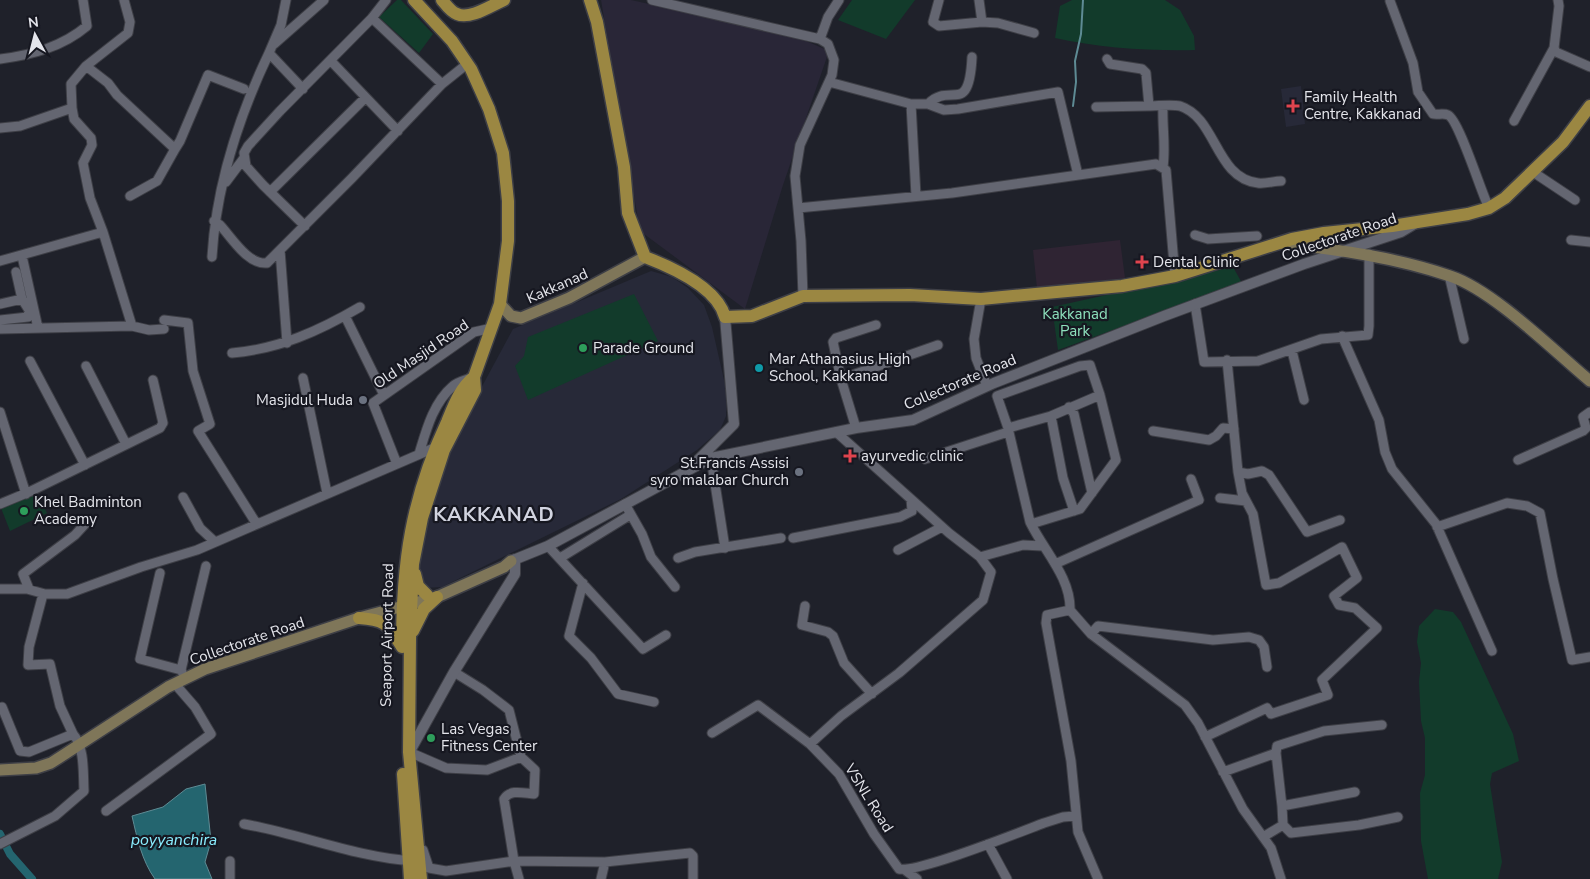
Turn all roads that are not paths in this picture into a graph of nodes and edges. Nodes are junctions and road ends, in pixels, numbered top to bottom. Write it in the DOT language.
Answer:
graph roads {
  1 [pos="83,0"];
  2 [pos="124,0"];
  3 [pos="286,0"];
  4 [pos="386,0"];
  5 [pos="414,0"];
  6 [pos="442,0"];
  7 [pos="504,0"];
  8 [pos="590,0"];
  9 [pos="652,0"];
  10 [pos="839,0"];
  11 [pos="939,0"];
  12 [pos="979,0"];
  13 [pos="1558,0"];
  14 [pos="327,1"];
  15 [pos="1390,1"];
  16 [pos="372,18"];
  17 [pos="982,22"];
  18 [pos="1034,33"];
  19 [pos="820,39"];
  20 [pos="1554,48"];
  21 [pos="270,49"];
  22 [pos="972,57"];
  23 [pos="0,58"];
  24 [pos="1107,59"];
  25 [pos="331,61"];
  26 [pos="467,64"];
  27 [pos="86,66"];
  28 [pos="1590,67"];
  29 [pos="829,82"];
  30 [pos="442,84"];
  31 [pos="244,89"];
  32 [pos="303,89"];
  33 [pos="365,98"];
  34 [pos="911,104"];
  35 [pos="928,104"];
  36 [pos="1149,106"];
  37 [pos="1163,106"];
  38 [pos="1590,106"];
  39 [pos="1096,107"];
  40 [pos="72,108"];
  41 [pos="1514,121"];
  42 [pos="0,128"];
  43 [pos="398,131"];
  44 [pos="174,149"];
  45 [pos="244,158"];
  46 [pos="1164,167"];
  47 [pos="1533,172"];
  48 [pos="1078,175"];
  49 [pos="1281,181"];
  50 [pos="224,184"];
  51 [pos="270,192"];
  52 [pos="130,196"];
  53 [pos="916,196"];
  54 [pos="1575,200"];
  55 [pos="798,208"];
  56 [pos="1489,208"];
  57 [pos="214,222"];
  58 [pos="1417,222"];
  59 [pos="305,226"];
  60 [pos="104,232"];
  61 [pos="1195,235"];
  62 [pos="1257,238"];
  63 [pos="1571,240"];
  64 [pos="1590,242"];
  65 [pos="1276,243"];
  66 [pos="280,250"];
  67 [pos="1347,250"];
  68 [pos="1369,254"];
  69 [pos="22,256"];
  70 [pos="212,257"];
  71 [pos="645,257"];
  72 [pos="0,261"];
  73 [pos="16,272"];
  74 [pos="1449,275"];
  75 [pos="1175,276"];
  76 [pos="803,296"];
  77 [pos="22,299"];
  78 [pos="981,299"];
  79 [pos="0,304"];
  80 [pos="500,304"];
  81 [pos="1195,304"];
  82 [pos="360,307"];
  83 [pos="345,316"];
  84 [pos="725,317"];
  85 [pos="0,320"];
  86 [pos="876,325"];
  87 [pos="132,326"];
  88 [pos="38,328"];
  89 [pos="492,328"];
  90 [pos="0,329"];
  91 [pos="1342,336"];
  92 [pos="1464,339"];
  93 [pos="287,343"];
  94 [pos="938,345"];
  95 [pos="1292,350"];
  96 [pos="232,353"];
  97 [pos="1227,360"];
  98 [pos="30,361"];
  99 [pos="86,366"];
  100 [pos="474,377"];
  101 [pos="304,378"];
  102 [pos="841,379"];
  103 [pos="153,380"];
  104 [pos="1590,381"];
  105 [pos="987,386"];
  106 [pos="384,395"];
  107 [pos="1100,395"];
  108 [pos="1304,400"];
  109 [pos="1069,407"];
  110 [pos="1590,412"];
  111 [pos="1051,416"];
  112 [pos="1,418"];
  113 [pos="856,428"];
  114 [pos="1234,429"];
  115 [pos="1008,430"];
  116 [pos="1154,431"];
  117 [pos="836,432"];
  118 [pos="126,444"];
  119 [pos="434,448"];
  120 [pos="419,454"];
  121 [pos="711,458"];
  122 [pos="925,460"];
  123 [pos="1518,460"];
  124 [pos="397,464"];
  125 [pos="85,465"];
  126 [pos="688,469"];
  127 [pos="1238,472"];
  128 [pos="1191,479"];
  129 [pos="1092,492"];
  130 [pos="327,493"];
  131 [pos="26,494"];
  132 [pos="183,496"];
  133 [pos="1220,498"];
  134 [pos="912,499"];
  135 [pos="1246,501"];
  136 [pos="0,504"];
  137 [pos="625,504"];
  138 [pos="1074,511"];
  139 [pos="630,515"];
  140 [pos="1340,520"];
  141 [pos="87,522"];
  142 [pos="256,523"];
  143 [pos="1032,524"];
  144 [pos="942,527"];
  145 [pos="1437,527"];
  146 [pos="781,538"];
  147 [pos="793,538"];
  148 [pos="215,542"];
  149 [pos="548,546"];
  150 [pos="1042,546"];
  151 [pos="725,548"];
  152 [pos="898,550"];
  153 [pos="980,557"];
  154 [pos="560,558"];
  155 [pos="678,558"];
  156 [pos="514,561"];
  157 [pos="413,564"];
  158 [pos="1055,564"];
  159 [pos="206,566"];
  160 [pos="160,573"];
  161 [pos="583,582"];
  162 [pos="675,587"];
  163 [pos="0,589"];
  164 [pos="29,589"];
  165 [pos="43,594"];
  166 [pos="432,596"];
  167 [pos="407,602"];
  168 [pos="804,606"];
  169 [pos="1070,610"];
  170 [pos="359,618"];
  171 [pos="666,634"];
  172 [pos="1091,634"];
  173 [pos="406,643"];
  174 [pos="1492,651"];
  175 [pos="1590,657"];
  176 [pos="1267,667"];
  177 [pos="454,672"];
  178 [pos="175,684"];
  179 [pos="872,694"];
  180 [pos="654,702"];
  181 [pos="2,707"];
  182 [pos="1382,725"];
  183 [pos="712,733"];
  184 [pos="73,734"];
  185 [pos="1205,736"];
  186 [pos="810,744"];
  187 [pos="80,746"];
  188 [pos="409,752"];
  189 [pos="1276,753"];
  190 [pos="521,757"];
  191 [pos="0,770"];
  192 [pos="1223,772"];
  193 [pos="1355,792"];
  194 [pos="1282,806"];
  195 [pos="106,811"];
  196 [pos="1075,816"];
  197 [pos="1398,817"];
  198 [pos="244,824"];
  199 [pos="1283,825"];
  200 [pos="416,828"];
  201 [pos="1263,837"];
  202 [pos="0,844"];
  203 [pos="988,844"];
  204 [pos="230,860"];
  205 [pos="414,861"];
  206 [pos="514,861"];
  207 [pos="604,862"];
  208 [pos="906,870"];
  209 [pos="230,879"];
  210 [pos="410,879"];
  211 [pos="421,879"];
  212 [pos="519,879"];
  213 [pos="601,879"];
  214 [pos="693,879"];
  215 [pos="917,879"];
  216 [pos="1007,879"];
  217 [pos="1098,879"];
  218 [pos="1281,879"];
  1 -- 23 [label="street"];
  2 -- 27 [label="street"];
  3 -- 21 [label="street"];
  4 -- 16 [label="street"];
  5 -- 26 [label="main road, Seaport Airport Road"];
  6 -- 7 [label="main road"];
  8 -- 71 [label="main road"];
  9 -- 19 [label="street"];
  10 -- 19 [label="street"];
  11 -- 17 [label="street"];
  12 -- 17 [label="street"];
  13 -- 20 [label="street"];
  14 -- 21 [label="street"];
  15 -- 56 [label="street"];
  16 -- 25 [label="street"];
  16 -- 30 [label="street"];
  17 -- 18 [label="street"];
  19 -- 29 [label="street"];
  20 -- 28 [label="street"];
  20 -- 41 [label="street"];
  21 -- 32 [label="street"];
  21 -- 50 [label="street"];
  22 -- 35 [label="street"];
  24 -- 36 [label="street"];
  25 -- 32 [label="street"];
  25 -- 33 [label="street"];
  26 -- 30 [label="street"];
  26 -- 80 [label="main road, Seaport Airport Road"];
  27 -- 40 [label="street"];
  27 -- 44 [label="street"];
  29 -- 34 [label="street"];
  29 -- 55 [label="street"];
  30 -- 43 [label="street"];
  31 -- 44 [label="street"];
  32 -- 45 [label="street"];
  33 -- 43 [label="street"];
  33 -- 51 [label="street"];
  34 -- 35 [label="street"];
  34 -- 53 [label="street"];
  35 -- 48 [label="street"];
  36 -- 37 [label="street"];
  36 -- 39 [label="street"];
  37 -- 46 [label="street"];
  37 -- 49 [label="street"];
  38 -- 47 [label="main road"];
  40 -- 42 [label="street"];
  40 -- 60 [label="street"];
  43 -- 59 [label="street"];
  44 -- 52 [label="street"];
  45 -- 50 [label="street"];
  45 -- 51 [label="street"];
  46 -- 48 [label="street"];
  46 -- 75 [label="street"];
  47 -- 54 [label="street"];
  47 -- 56 [label="main road"];
  48 -- 53 [label="street"];
  50 -- 57 [label="street"];
  51 -- 59 [label="street"];
  53 -- 55 [label="street"];
  55 -- 76 [label="street"];
  56 -- 58 [label="main road"];
  57 -- 66 [label="street"];
  57 -- 70 [label="street"];
  58 -- 65 [label="main road"];
  58 -- 67 [label="street, Collectorate Road"];
  59 -- 66 [label="street"];
  60 -- 69 [label="street"];
  60 -- 87 [label="street"];
  61 -- 62 [label="street"];
  62 -- 65 [label="main road"];
  62 -- 75 [label="main road"];
  63 -- 64 [label="street"];
  65 -- 67 [label="main road"];
  66 -- 93 [label="street"];
  67 -- 68 [label="main road"];
  67 -- 81 [label="street, Collectorate Road"];
  68 -- 74 [label="main road"];
  68 -- 91 [label="street"];
  69 -- 72 [label="street"];
  69 -- 88 [label="street"];
  71 -- 80 [label="main road, Kakkanad"];
  71 -- 84 [label="main road"];
  73 -- 77 [label="street"];
  74 -- 92 [label="street"];
  74 -- 104 [label="main road"];
  75 -- 78 [label="main road"];
  76 -- 78 [label="main road"];
  76 -- 84 [label="main road"];
  77 -- 79 [label="street"];
  77 -- 85 [label="street"];
  78 -- 105 [label="street"];
  80 -- 89 [label="main road, Seaport Airport Road"];
  81 -- 97 [label="street"];
  81 -- 105 [label="street, Collectorate Road"];
  82 -- 83 [label="street"];
  83 -- 93 [label="street"];
  83 -- 106 [label="street"];
  84 -- 126 [label="street"];
  86 -- 102 [label="street"];
  87 -- 88 [label="street"];
  87 -- 142 [label="street"];
  88 -- 90 [label="street"];
  89 -- 100 [label="main road, Seaport Airport Road"];
  89 -- 106 [label="street, Old Masjid Road"];
  91 -- 95 [label="street"];
  91 -- 145 [label="street"];
  93 -- 96 [label="street"];
  94 -- 102 [label="street"];
  95 -- 97 [label="street"];
  95 -- 108 [label="street"];
  97 -- 114 [label="street"];
  98 -- 125 [label="street"];
  99 -- 118 [label="street"];
  100 -- 119 [label="main road, Seaport Airport Road"];
  100 -- 120 [label="street"];
  100 -- 157 [label="main road, Seaport Airport Road"];
  101 -- 130 [label="street"];
  102 -- 113 [label="street"];
  103 -- 118 [label="street"];
  105 -- 113 [label="street, Collectorate Road"];
  106 -- 124 [label="street, Old Masjid Road"];
  107 -- 109 [label="street"];
  107 -- 115 [label="street"];
  107 -- 129 [label="street"];
  109 -- 111 [label="street"];
  109 -- 129 [label="street"];
  110 -- 123 [label="street"];
  111 -- 115 [label="street"];
  111 -- 138 [label="street"];
  112 -- 131 [label="street"];
  113 -- 117 [label="street, Collectorate Road"];
  114 -- 116 [label="street"];
  114 -- 127 [label="street"];
  115 -- 122 [label="street"];
  115 -- 143 [label="street"];
  117 -- 121 [label="street, Collectorate Road"];
  117 -- 134 [label="street"];
  118 -- 125 [label="street"];
  119 -- 120 [label="street"];
  119 -- 167 [label="main road, Seaport Airport Road"];
  120 -- 124 [label="street"];
  121 -- 126 [label="street, Collectorate Road"];
  121 -- 151 [label="street"];
  124 -- 130 [label="street"];
  125 -- 131 [label="street"];
  126 -- 137 [label="street, Collectorate Road"];
  127 -- 135 [label="street"];
  127 -- 140 [label="street"];
  128 -- 158 [label="street"];
  129 -- 138 [label="street"];
  130 -- 142 [label="street"];
  131 -- 136 [label="street"];
  132 -- 148 [label="street"];
  133 -- 135 [label="street"];
  134 -- 144 [label="street"];
  134 -- 147 [label="street"];
  135 -- 185 [label="street"];
  137 -- 139 [label="street"];
  137 -- 149 [label="street, Collectorate Road"];
  138 -- 143 [label="street"];
  139 -- 154 [label="street"];
  139 -- 162 [label="street"];
  141 -- 164 [label="street"];
  142 -- 148 [label="street"];
  143 -- 150 [label="street"];
  144 -- 152 [label="street"];
  144 -- 153 [label="street"];
  145 -- 174 [label="street"];
  145 -- 175 [label="street"];
  146 -- 151 [label="street"];
  148 -- 165 [label="street"];
  149 -- 154 [label="street"];
  149 -- 156 [label="street, Collectorate Road"];
  150 -- 153 [label="street"];
  150 -- 158 [label="street"];
  151 -- 155 [label="street"];
  153 -- 179 [label="street"];
  154 -- 161 [label="street"];
  156 -- 166 [label="main road, Collectorate Road"];
  156 -- 177 [label="street"];
  157 -- 166 [label="main road"];
  157 -- 167 [label="main road, Seaport Airport Road"];
  158 -- 169 [label="street"];
  159 -- 160 [label="street"];
  161 -- 171 [label="street"];
  161 -- 180 [label="street"];
  163 -- 164 [label="street"];
  164 -- 165 [label="street"];
  165 -- 184 [label="street"];
  166 -- 167 [label="main road, Collectorate Road"];
  166 -- 173 [label="main road"];
  167 -- 170 [label="main road, Collectorate Road"];
  167 -- 173 [label="main road, Seaport Airport Road"];
  168 -- 179 [label="street"];
  169 -- 172 [label="street"];
  169 -- 196 [label="street"];
  170 -- 173 [label="main road"];
  170 -- 178 [label="main road, Collectorate Road"];
  172 -- 176 [label="street"];
  172 -- 185 [label="street"];
  173 -- 188 [label="main road, Seaport Airport Road"];
  173 -- 205 [label="main road, Seaport Airport Road"];
  177 -- 188 [label="street"];
  177 -- 190 [label="street"];
  178 -- 187 [label="main road, Collectorate Road"];
  178 -- 195 [label="street"];
  179 -- 186 [label="street"];
  181 -- 184 [label="street"];
  182 -- 189 [label="street"];
  183 -- 186 [label="street, VSNL Road"];
  184 -- 187 [label="street"];
  185 -- 192 [label="street"];
  186 -- 208 [label="street, VSNL Road"];
  187 -- 191 [label="main road, Collectorate Road"];
  187 -- 202 [label="street"];
  188 -- 190 [label="street"];
  188 -- 200 [label="main road, Seaport Airport Road"];
  189 -- 192 [label="street"];
  189 -- 194 [label="street"];
  190 -- 206 [label="street"];
  192 -- 201 [label="street"];
  193 -- 194 [label="street"];
  194 -- 199 [label="street"];
  196 -- 203 [label="street"];
  196 -- 217 [label="street"];
  197 -- 199 [label="street"];
  198 -- 205 [label="street"];
  199 -- 201 [label="street"];
  200 -- 205 [label="main road, Seaport Airport Road"];
  200 -- 206 [label="street"];
  201 -- 218 [label="street"];
  203 -- 208 [label="street"];
  203 -- 216 [label="street"];
  204 -- 209 [label="street"];
  205 -- 210 [label="main road, Seaport Airport Road"];
  205 -- 211 [label="main road, Seaport Airport Road"];
  206 -- 207 [label="street"];
  206 -- 212 [label="street"];
  207 -- 213 [label="street"];
  207 -- 214 [label="street"];
  208 -- 215 [label="street, VSNL Road"];
}
